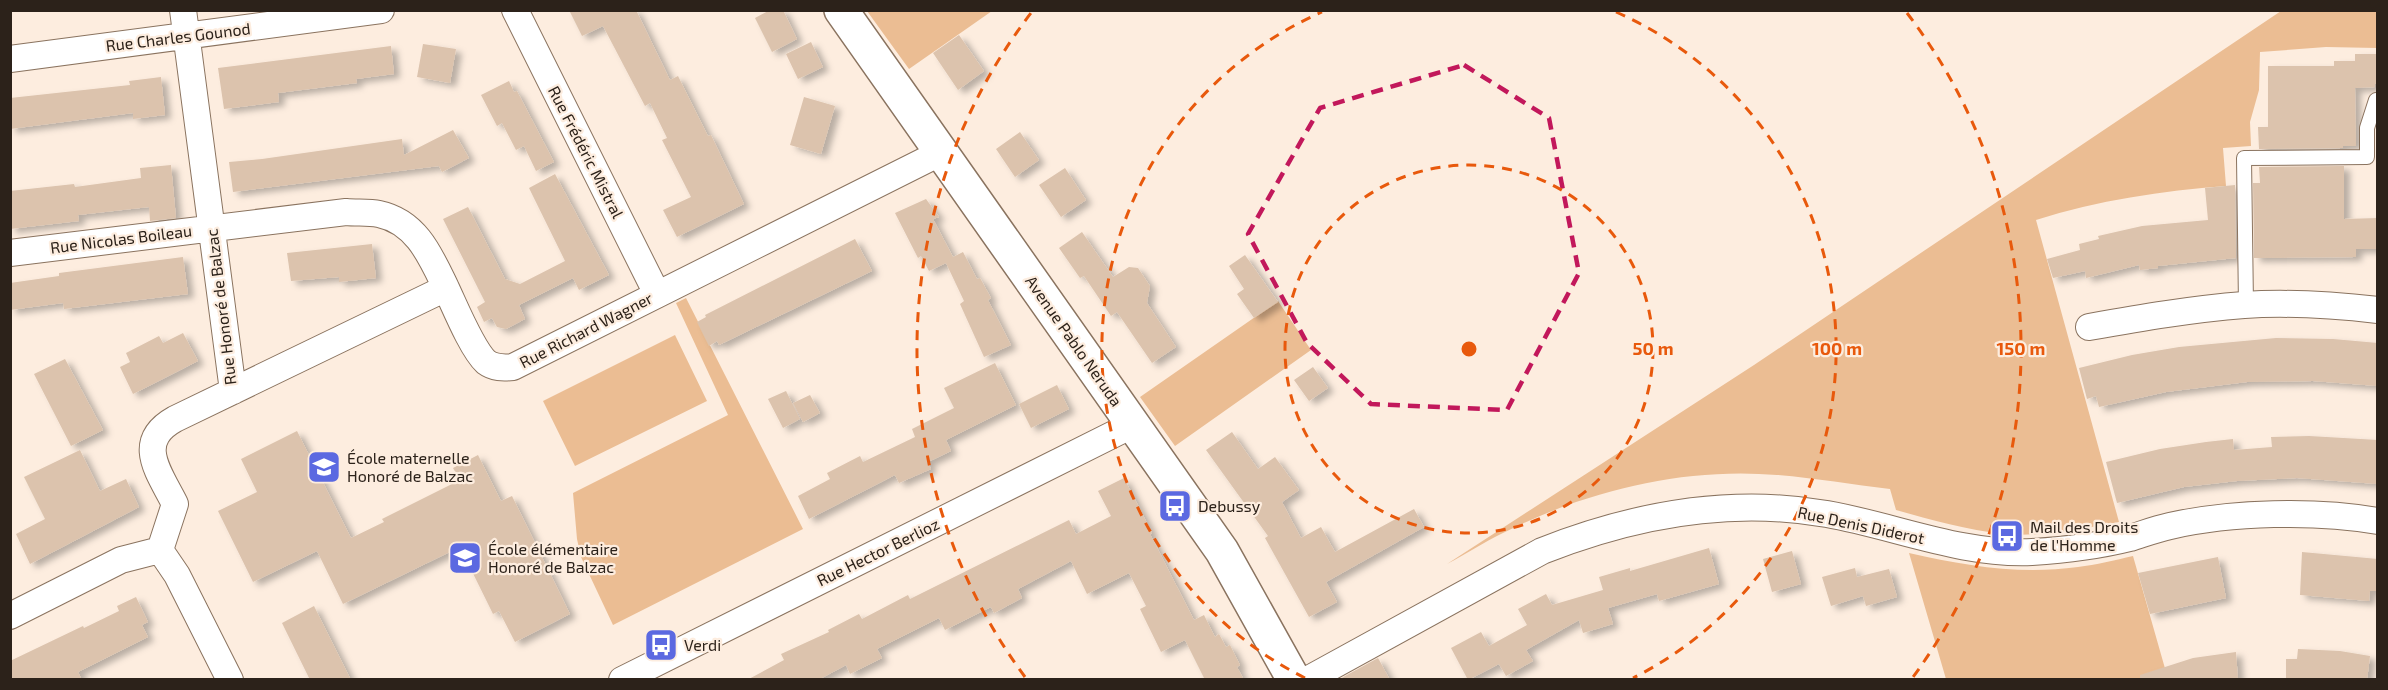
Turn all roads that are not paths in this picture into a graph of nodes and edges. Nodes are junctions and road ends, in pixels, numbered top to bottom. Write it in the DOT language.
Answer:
graph roads {
  1 [pos="183,10"];
  2 [pos="381,10"];
  3 [pos="515,10"];
  4 [pos="841,10"];
  5 [pos="186,36"];
  6 [pos="10,59"];
  7 [pos="2376,100"];
  8 [pos="940,153"];
  9 [pos="212,227"];
  10 [pos="10,253"];
  11 [pos="446,288"];
  12 [pos="657,294"];
  13 [pos="2246,305"];
  14 [pos="2378,310"];
  15 [pos="2089,327"];
  16 [pos="233,391"];
  17 [pos="1134,424"];
  18 [pos="2378,521"];
  19 [pos="160,550"];
  20 [pos="13,607"];
  21 [pos="230,680"];
  22 [pos="622,680"];
  23 [pos="1294,680"];
  24 [pos="1307,680"];
  1 -- 5 [label="street, Rue Honoré de Balzac"];
  2 -- 5 [label="street, Rue Charles Gounod"];
  3 -- 12 [label="street, Rue Frédéric Mistral"];
  4 -- 8 [label="street, Avenue Pablo Neruda"];
  5 -- 6 [label="street, Rue Charles Gounod"];
  5 -- 9 [label="street, Rue Honoré de Balzac"];
  7 -- 13 [label="lane"];
  8 -- 12 [label="street, Rue Richard Wagner"];
  8 -- 17 [label="street, Avenue Pablo Neruda"];
  9 -- 10 [label="street, Rue Nicolas Boileau"];
  9 -- 11 [label="street, Rue Nicolas Boileau"];
  9 -- 16 [label="street, Rue Honoré de Balzac"];
  11 -- 12 [label="street, Rue Richard Wagner"];
  11 -- 16 [label="street"];
  13 -- 14 [label="street"];
  13 -- 15 [label="street"];
  16 -- 19 [label="street, Rue Honoré de Balzac"];
  17 -- 22 [label="street, Rue Hector Berlioz"];
  17 -- 23 [label="street, Avenue Pablo Neruda"];
  18 -- 24 [label="street, Rue Denis Diderot"];
  19 -- 20 [label="street"];
  19 -- 21 [label="street"];
}
